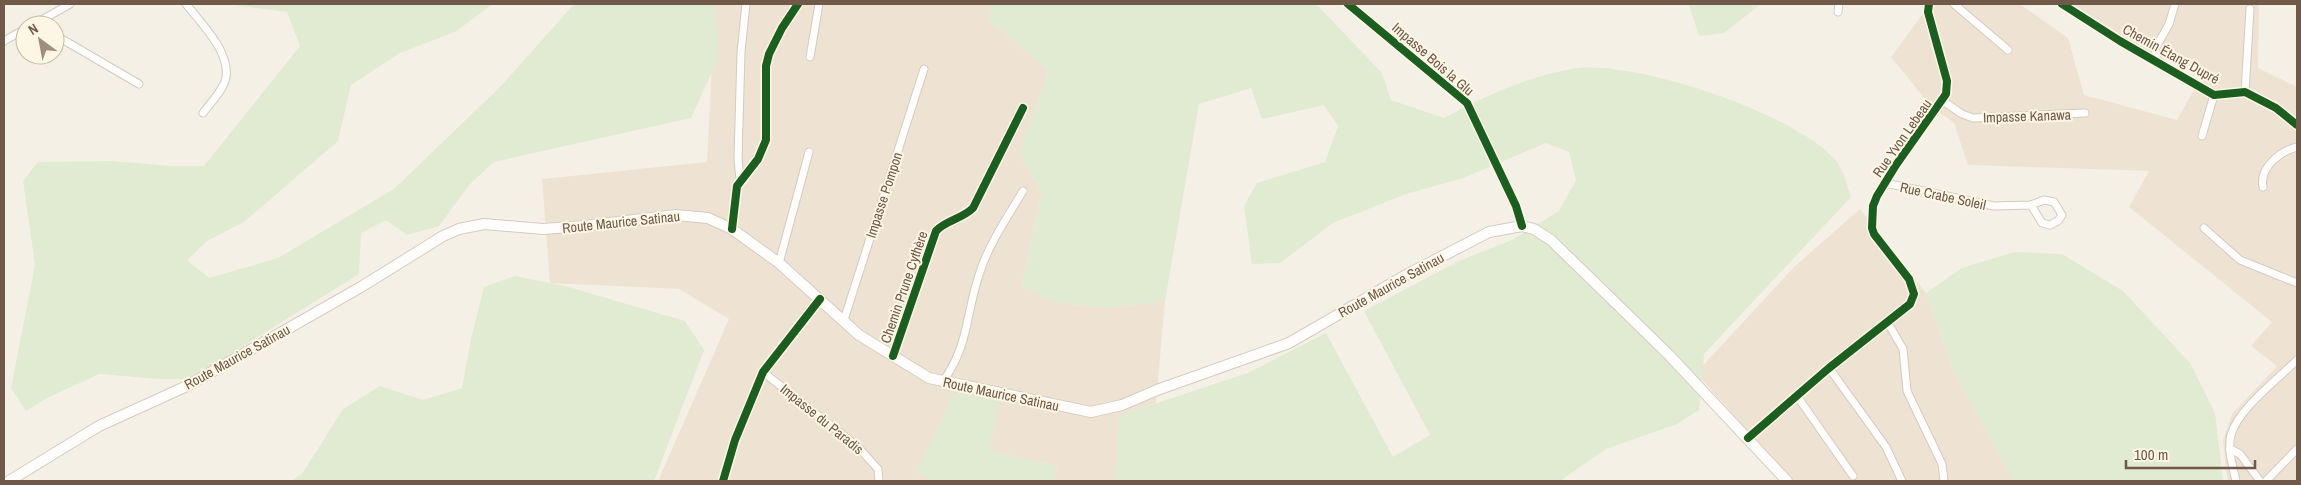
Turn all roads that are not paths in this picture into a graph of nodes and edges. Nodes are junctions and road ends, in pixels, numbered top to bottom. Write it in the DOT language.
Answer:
graph roads {
  1 [pos="70,4"];
  2 [pos="186,4"];
  3 [pos="746,4"];
  4 [pos="798,4"];
  5 [pos="819,4"];
  6 [pos="1348,4"];
  7 [pos="1839,4"];
  8 [pos="1929,4"];
  9 [pos="1954,4"];
  10 [pos="2062,4"];
  11 [pos="2175,4"];
  12 [pos="2250,9"];
  13 [pos="1838,12"];
  14 [pos="52,15"];
  15 [pos="15,35"];
  16 [pos="4,41"];
  17 [pos="65,41"];
  18 [pos="2008,50"];
  19 [pos="810,57"];
  20 [pos="2162,66"];
  21 [pos="924,69"];
  22 [pos="139,84"];
  23 [pos="2245,92"];
  24 [pos="2214,95"];
  25 [pos="1944,101"];
  26 [pos="1023,108"];
  27 [pos="203,113"];
  28 [pos="2086,113"];
  29 [pos="2297,125"];
  30 [pos="2202,136"];
  31 [pos="2297,147"];
  32 [pos="809,152"];
  33 [pos="740,180"];
  34 [pos="1885,183"];
  35 [pos="2263,187"];
  36 [pos="1023,191"];
  37 [pos="2031,205"];
  38 [pos="1522,226"];
  39 [pos="2204,228"];
  40 [pos="732,229"];
  41 [pos="779,264"];
  42 [pos="2297,283"];
  43 [pos="820,299"];
  44 [pos="844,320"];
  45 [pos="1888,323"];
  46 [pos="893,356"];
  47 [pos="2297,360"];
  48 [pos="1829,368"];
  49 [pos="763,372"];
  50 [pos="942,383"];
  51 [pos="1797,396"];
  52 [pos="1748,438"];
  53 [pos="2230,449"];
  54 [pos="2297,449"];
  55 [pos="1854,476"];
  56 [pos="9,481"];
  57 [pos="723,481"];
  58 [pos="879,481"];
  59 [pos="1787,481"];
  60 [pos="1902,481"];
  61 [pos="1944,481"];
  62 [pos="2236,481"];
  63 [pos="2260,481"];
  64 [pos="2266,481"];
  1 -- 14 [label="street"];
  2 -- 27 [label="street"];
  3 -- 33 [label="street"];
  4 -- 33 [label="street"];
  5 -- 19 [label="street"];
  6 -- 38 [label="street, Impasse Bois la Glu"];
  7 -- 13 [label="street"];
  8 -- 25 [label="street, Rue Yvon Lebeau"];
  9 -- 18 [label="street"];
  10 -- 20 [label="street, Chemin Étang Dupré"];
  11 -- 20 [label="street"];
  12 -- 23 [label="street"];
  15 -- 16 [label="street"];
  17 -- 22 [label="street"];
  20 -- 24 [label="street, Chemin Étang Dupré"];
  21 -- 44 [label="street, Impasse Pompon"];
  23 -- 24 [label="street, Chemin Étang Dupré"];
  23 -- 29 [label="street"];
  24 -- 30 [label="street"];
  25 -- 28 [label="street, Impasse Kanawa"];
  25 -- 34 [label="street, Rue Yvon Lebeau"];
  26 -- 46 [label="street, Chemin Prune Cythère"];
  31 -- 35 [label="street"];
  32 -- 41 [label="street"];
  33 -- 40 [label="street"];
  34 -- 37 [label="street, Rue Crabe Soleil"];
  34 -- 45 [label="street, Rue Yvon Lebeau"];
  36 -- 50 [label="street"];
  38 -- 50 [label="main road, Route Maurice Satinau"];
  38 -- 52 [label="main road"];
  39 -- 42 [label="street"];
  40 -- 41 [label="main road, Route Maurice Satinau"];
  40 -- 56 [label="main road, Route Maurice Satinau"];
  41 -- 43 [label="main road, Route Maurice Satinau"];
  43 -- 44 [label="main road, Route Maurice Satinau"];
  43 -- 49 [label="street"];
  44 -- 46 [label="main road, Route Maurice Satinau"];
  45 -- 48 [label="street, Rue Yvon Lebeau"];
  45 -- 61 [label="street"];
  46 -- 50 [label="main road, Route Maurice Satinau"];
  47 -- 53 [label="street"];
  48 -- 51 [label="street, Rue Yvon Lebeau"];
  48 -- 60 [label="street"];
  49 -- 57 [label="street"];
  49 -- 58 [label="street, Impasse du Paradis"];
  51 -- 52 [label="street, Rue Yvon Lebeau"];
  51 -- 55 [label="street"];
  52 -- 59 [label="main road"];
  53 -- 62 [label="street"];
  53 -- 63 [label="street"];
  54 -- 64 [label="street"];
}
